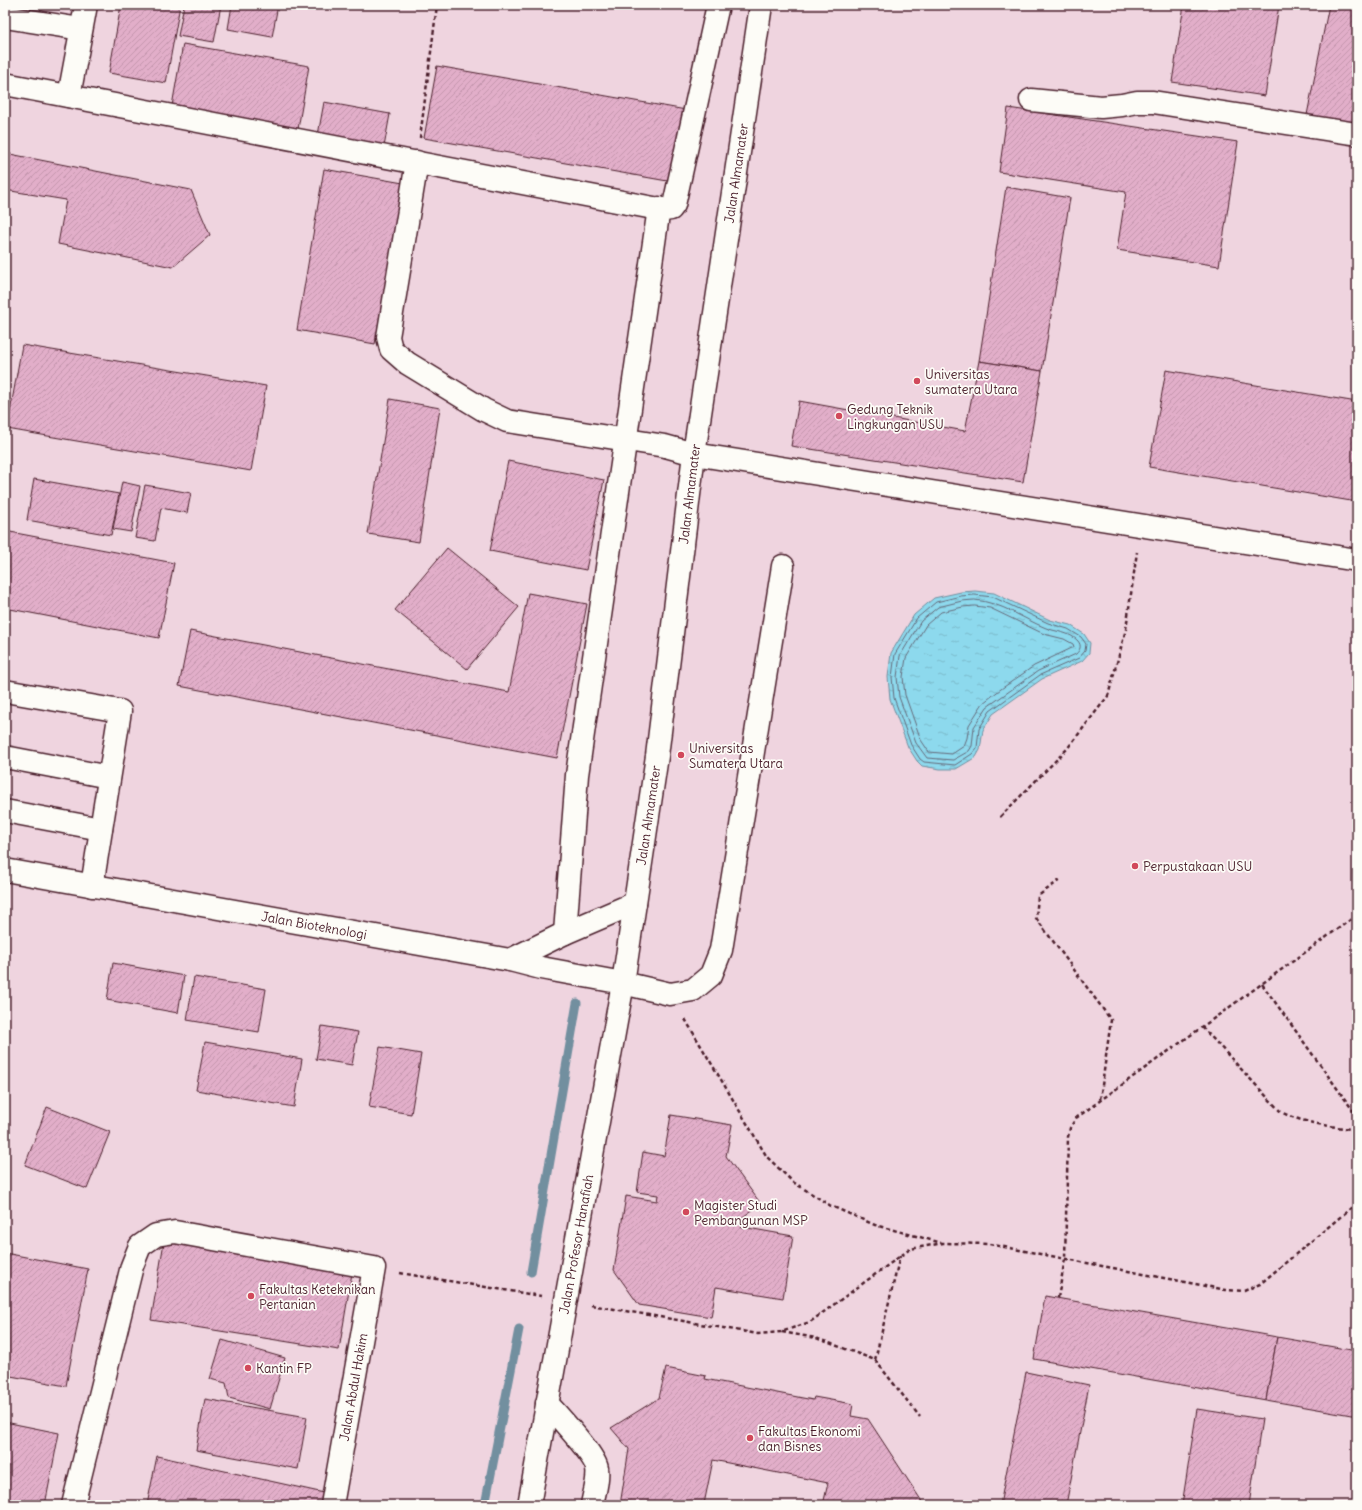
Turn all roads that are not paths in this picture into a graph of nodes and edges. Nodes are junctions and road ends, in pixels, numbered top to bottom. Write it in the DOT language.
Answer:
graph roads {
  1 [pos="86,5"];
  2 [pos="718,5"];
  3 [pos="761,5"];
  4 [pos="5,17"];
  5 [pos="81,29"];
  6 [pos="5,84"];
  7 [pos="69,96"];
  8 [pos="1031,100"];
  9 [pos="1357,134"];
  10 [pos="417,162"];
  11 [pos="659,208"];
  12 [pos="624,439"];
  13 [pos="694,454"];
  14 [pos="1357,560"];
  15 [pos="783,566"];
  16 [pos="5,691"];
  17 [pos="5,757"];
  18 [pos="109,776"];
  19 [pos="5,811"];
  20 [pos="101,829"];
  21 [pos="5,870"];
  22 [pos="92,886"];
  23 [pos="635,903"];
  24 [pos="565,933"];
  25 [pos="510,960"];
  26 [pos="623,983"];
  27 [pos="547,1403"];
  28 [pos="73,1505"];
  29 [pos="332,1505"];
  30 [pos="529,1505"];
  31 [pos="592,1505"];
  1 -- 5 [label="lane"];
  2 -- 11 [label="lane"];
  3 -- 13 [label="lane, Jalan Almamater"];
  4 -- 5 [label="lane"];
  5 -- 7 [label="lane"];
  6 -- 7 [label="lane"];
  7 -- 10 [label="lane"];
  8 -- 9 [label="lane"];
  10 -- 11 [label="lane"];
  10 -- 12 [label="lane"];
  11 -- 12 [label="lane"];
  12 -- 13 [label="lane"];
  12 -- 24 [label="lane"];
  13 -- 14 [label="lane"];
  13 -- 23 [label="lane, Jalan Almamater"];
  15 -- 26 [label="lane, Jalan Bioteknologi"];
  16 -- 18 [label="lane"];
  17 -- 18 [label="lane"];
  18 -- 20 [label="lane"];
  19 -- 20 [label="lane"];
  20 -- 22 [label="lane"];
  21 -- 22 [label="lane, Jalan Bioteknologi"];
  22 -- 25 [label="lane, Jalan Bioteknologi"];
  23 -- 24 [label="lane"];
  23 -- 26 [label="lane, Jalan Almamater"];
  24 -- 25 [label="lane"];
  25 -- 26 [label="lane, Jalan Bioteknologi"];
  26 -- 27 [label="lane, Jalan Profesor Hanafiah"];
  27 -- 30 [label="lane, Jalan Profesor Hanafiah"];
  27 -- 31 [label="lane"];
  28 -- 29 [label="lane, Jalan Abdul Hakim"];
}
